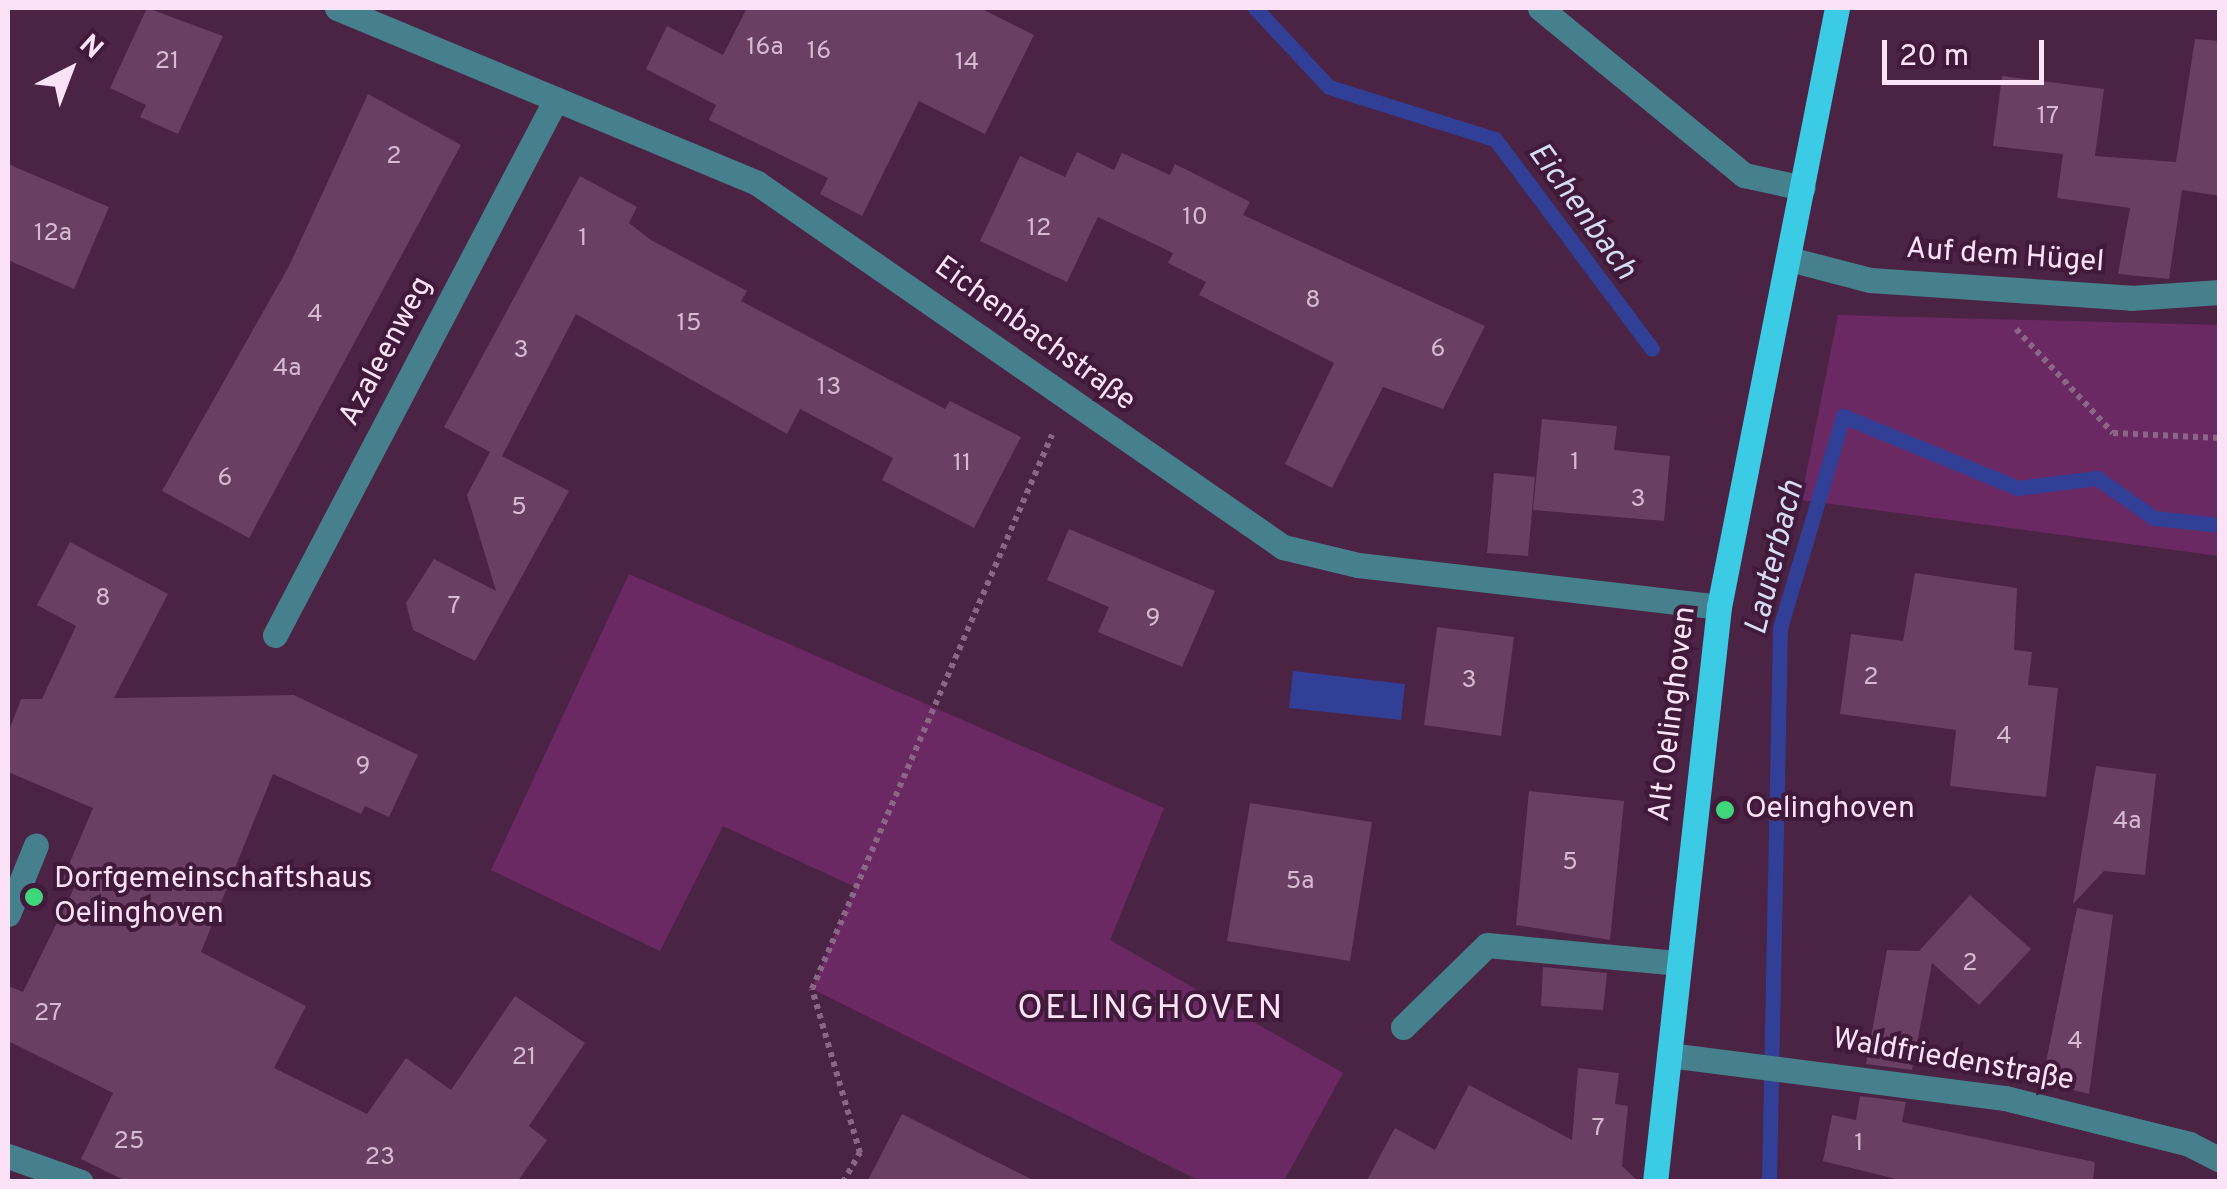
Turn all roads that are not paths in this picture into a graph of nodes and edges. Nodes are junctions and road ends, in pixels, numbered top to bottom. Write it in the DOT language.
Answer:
graph roads {
  1 [pos="338,8"];
  2 [pos="1540,8"];
  3 [pos="1838,8"];
  4 [pos="556,99"];
  5 [pos="1803,188"];
  6 [pos="1789,258"];
  7 [pos="2220,292"];
  8 [pos="1719,606"];
  9 [pos="274,635"];
  10 [pos="36,845"];
  11 [pos="8,914"];
  12 [pos="1680,963"];
  13 [pos="1404,1027"];
  14 [pos="1669,1056"];
  15 [pos="8,1156"];
  16 [pos="2220,1160"];
  17 [pos="81,1182"];
  18 [pos="1655,1182"];
  1 -- 4 [label="street, Eichenbachstraße"];
  2 -- 5 [label="street"];
  3 -- 5 [label="main road, Alt Oelinghoven"];
  4 -- 8 [label="street, Eichenbachstraße"];
  4 -- 9 [label="street, Azaleenweg"];
  5 -- 6 [label="main road, Alt Oelinghoven"];
  6 -- 7 [label="street, Auf dem Hügel"];
  6 -- 8 [label="main road, Alt Oelinghoven"];
  8 -- 12 [label="main road, Alt Oelinghoven"];
  10 -- 11 [label="street"];
  12 -- 13 [label="street"];
  12 -- 14 [label="main road, Alt Oelinghoven"];
  14 -- 16 [label="street, Waldfriedenstraße"];
  14 -- 18 [label="main road, Alt Oelinghoven"];
  15 -- 17 [label="street"];
}
